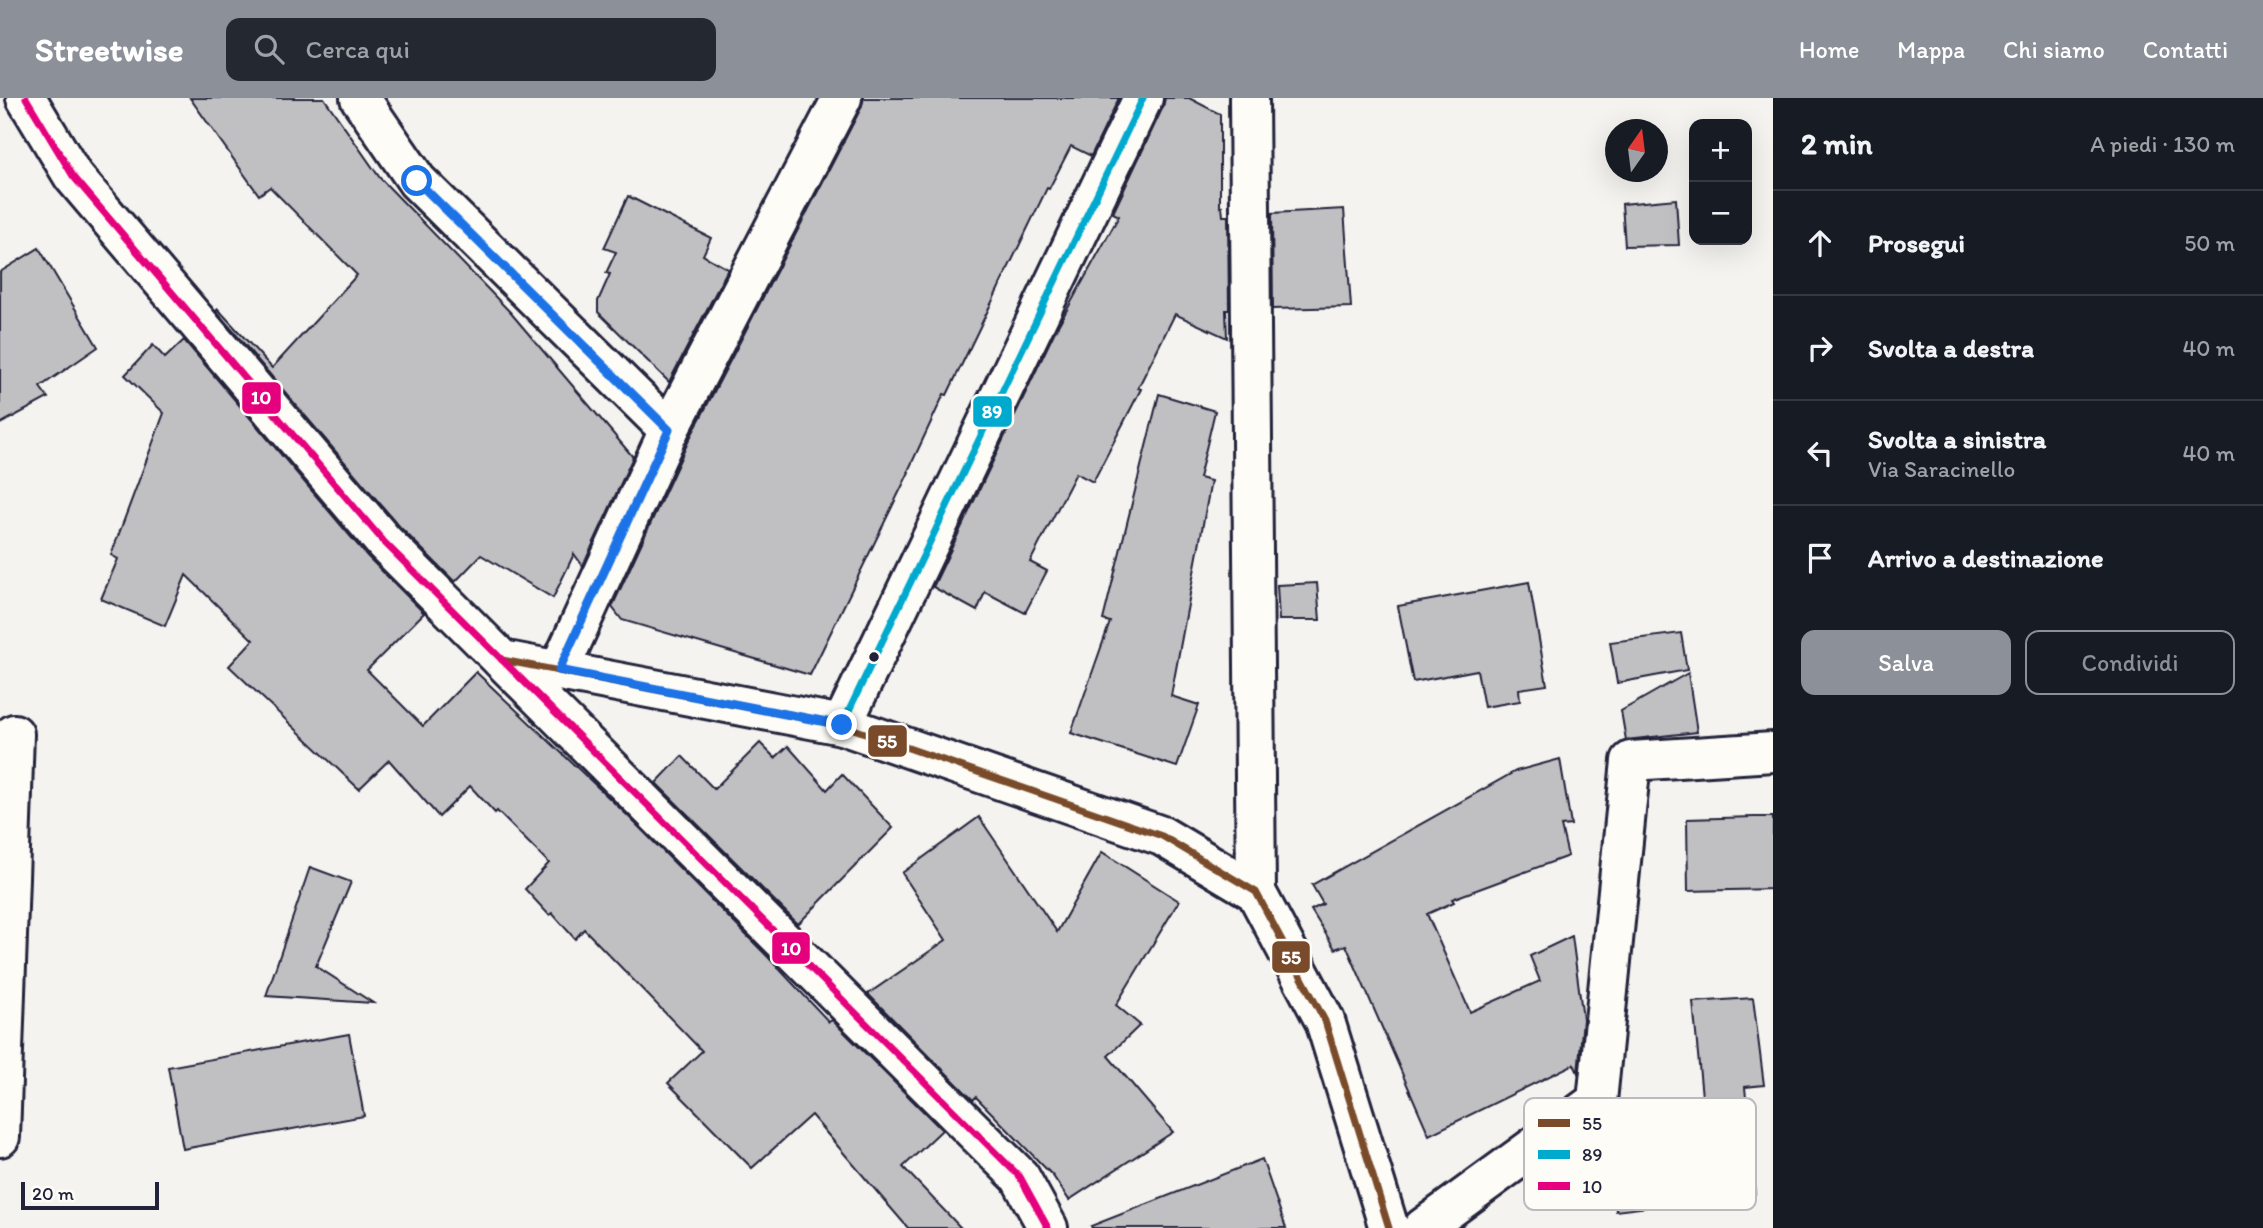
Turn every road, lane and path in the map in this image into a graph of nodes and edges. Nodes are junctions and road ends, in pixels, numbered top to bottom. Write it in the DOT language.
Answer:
graph roads {
  1 [pos="26,98"];
  2 [pos="360,98"];
  3 [pos="842,98"];
  4 [pos="1143,98"];
  5 [pos="1249,98"];
  6 [pos="669,430"];
  7 [pos="502,660"];
  8 [pos="559,670"];
  9 [pos="842,725"];
  10 [pos="14,734"];
  11 [pos="1773,752"];
  12 [pos="1256,892"];
  13 [pos="1597,1098"];
  14 [pos="0,1137"];
  15 [pos="1524,1154"];
  16 [pos="1048,1228"];
  17 [pos="1389,1228"];
  18 [pos="1423,1228"];
  1 -- 7 [label="street"];
  2 -- 6 [label="street"];
  3 -- 6 [label="street"];
  4 -- 9 [label="street"];
  5 -- 12 [label="street"];
  6 -- 8 [label="street"];
  7 -- 8 [label="street"];
  7 -- 16 [label="street"];
  8 -- 9 [label="street"];
  9 -- 12 [label="street"];
  10 -- 14 [label="street"];
  11 -- 13 [label="street"];
  12 -- 17 [label="street"];
  15 -- 18 [label="street"];
}
